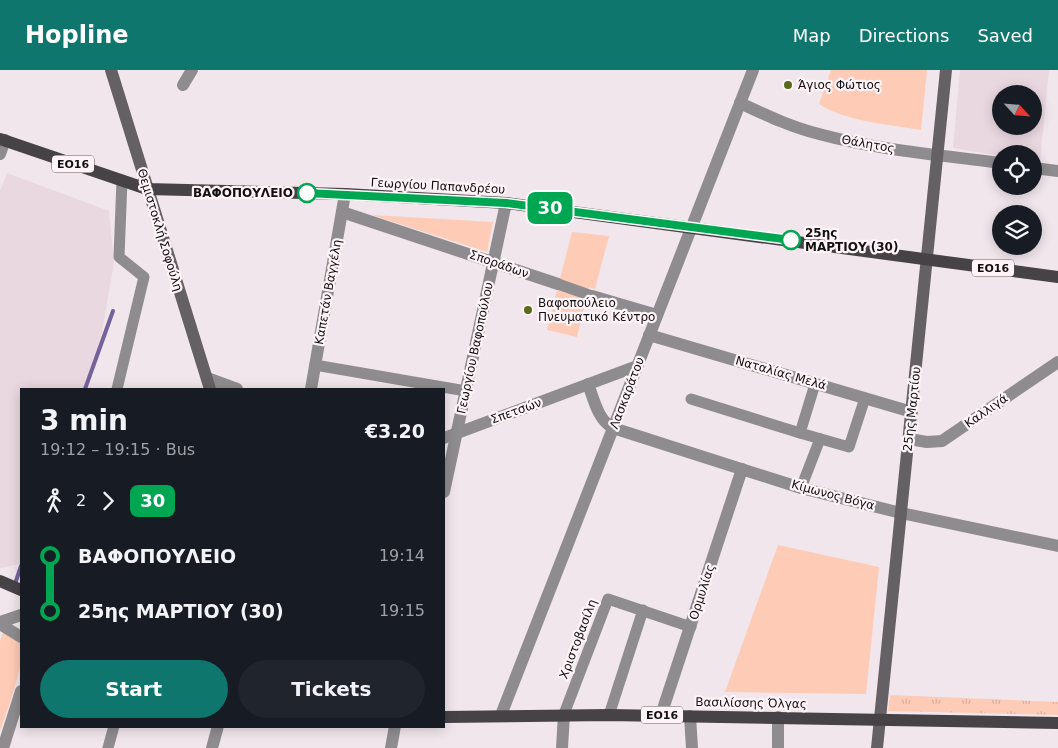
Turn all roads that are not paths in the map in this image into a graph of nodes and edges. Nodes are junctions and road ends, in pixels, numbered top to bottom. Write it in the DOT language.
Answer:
graph roads {
  1 [pos="111,70"];
  2 [pos="192,70"];
  3 [pos="753,70"];
  4 [pos="946,70"];
  5 [pos="183,85"];
  6 [pos="740,103"];
  7 [pos="3,140"];
  8 [pos="0,154"];
  9 [pos="937,155"];
  10 [pos="992,162"];
  11 [pos="1042,169"];
  12 [pos="1058,171"];
  13 [pos="122,180"];
  14 [pos="147,189"];
  15 [pos="345,194"];
  16 [pos="506,203"];
  17 [pos="342,212"];
  18 [pos="692,227"];
  19 [pos="927,259"];
  20 [pos="493,262"];
  21 [pos="1058,277"];
  22 [pos="558,284"];
  23 [pos="592,296"];
  24 [pos="657,315"];
  25 [pos="649,335"];
  26 [pos="1058,362"];
  27 [pos="315,365"];
  28 [pos="638,366"];
  29 [pos="208,383"];
  30 [pos="588,384"];
  31 [pos="815,384"];
  32 [pos="117,388"];
  33 [pos="232,388"];
  34 [pos="311,388"];
  35 [pos="444,388"];
  36 [pos="445,388"];
  37 [pos="466,392"];
  38 [pos="865,398"];
  39 [pos="691,399"];
  40 [pos="912,412"];
  41 [pos="613,428"];
  42 [pos="457,433"];
  43 [pos="800,433"];
  44 [pos="445,438"];
  45 [pos="820,439"];
  46 [pos="909,439"];
  47 [pos="447,464"];
  48 [pos="742,469"];
  49 [pos="445,483"];
  50 [pos="801,488"];
  51 [pos="901,513"];
  52 [pos="1058,546"];
  53 [pos="0,580"];
  54 [pos="20,590"];
  55 [pos="642,610"];
  56 [pos="20,615"];
  57 [pos="0,623"];
  58 [pos="691,627"];
  59 [pos="20,635"];
  60 [pos="20,693"];
  61 [pos="564,714"];
  62 [pos="609,714"];
  63 [pos="501,715"];
  64 [pos="661,715"];
  65 [pos="690,716"];
  66 [pos="445,717"];
  67 [pos="778,718"];
  68 [pos="880,720"];
  69 [pos="1058,723"];
  70 [pos="113,728"];
  71 [pos="217,728"];
  72 [pos="394,728"];
  73 [pos="4,748"];
  74 [pos="108,748"];
  75 [pos="212,748"];
  76 [pos="391,748"];
  77 [pos="562,748"];
  78 [pos="692,748"];
  79 [pos="778,748"];
  80 [pos="877,748"];
  1 -- 14 [label="main road, Θεμιστοκλή Σοφούλη"];
  2 -- 5 [label="street"];
  3 -- 6 [label="street, Λασκαράτου"];
  4 -- 9 [label="main road, 25ης Μαρτίου"];
  6 -- 9 [label="street, Θάλητος"];
  6 -- 18 [label="street, Λασκαράτου"];
  7 -- 8 [label="street"];
  7 -- 13 [label="main road, Γεωργίου Παπανδρέου / ΕΟ16"];
  9 -- 10 [label="street, Θάλητος"];
  9 -- 19 [label="main road, 25ης Μαρτίου"];
  11 -- 12 [label="street"];
  13 -- 14 [label="main road, Γεωργίου Παπανδρέου / ΕΟ16"];
  13 -- 32 [label="street"];
  14 -- 15 [label="main road, Γεωργίου Παπανδρέου / ΕΟ16"];
  14 -- 29 [label="main road, Θεμιστοκλή Σοφούλη"];
  15 -- 16 [label="main road, Γεωργίου Παπανδρέου / ΕΟ16"];
  15 -- 17 [label="street, Καπετάν Βαγγέλη"];
  16 -- 18 [label="main road, Γεωργίου Παπανδρέου / ΕΟ16"];
  16 -- 20 [label="street, Γεωργίου Βαφοπούλου"];
  17 -- 20 [label="street, Σποράδων"];
  17 -- 27 [label="street, Καπετάν Βαγγέλη"];
  18 -- 19 [label="main road, Γεωργίου Παπανδρέου / ΕΟ16"];
  18 -- 24 [label="street, Λασκαράτου"];
  19 -- 21 [label="main road, Γεωργίου Παπανδρέου / ΕΟ16"];
  19 -- 40 [label="main road, 25ης Μαρτίου"];
  20 -- 22 [label="street, Σποράδων"];
  20 -- 37 [label="street, Γεωργίου Βαφοπούλου"];
  22 -- 23 [label="street, Σποράδων"];
  23 -- 24 [label="street, Σποράδων"];
  24 -- 25 [label="street, Λασκαράτου"];
  25 -- 28 [label="street, Λασκαράτου"];
  25 -- 31 [label="street, Ναταλίας Μελά"];
  26 -- 46 [label="street, Καλλιγά"];
  27 -- 34 [label="street, Καπετάν Βαγγέλη"];
  27 -- 35 [label="street"];
  28 -- 30 [label="street, Σπετσών"];
  28 -- 41 [label="street, Λασκαράτου"];
  29 -- 33 [label="street"];
  30 -- 41 [label="street"];
  30 -- 42 [label="street, Σπετσών"];
  31 -- 38 [label="street, Ναταλίας Μελά"];
  31 -- 43 [label="street"];
  36 -- 37 [label="street"];
  37 -- 42 [label="street, Γεωργίου Βαφοπούλου"];
  38 -- 40 [label="street, Ναταλίας Μελά"];
  38 -- 45 [label="street"];
  39 -- 43 [label="street"];
  40 -- 46 [label="main road, 25ης Μαρτίου"];
  41 -- 48 [label="street, Κίμωνος Βόγα"];
  41 -- 63 [label="street, Λασκαράτου"];
  42 -- 44 [label="street, Σπετσών"];
  42 -- 47 [label="street, Γεωργίου Βαφοπούλου"];
  43 -- 45 [label="street"];
  45 -- 50 [label="street"];
  46 -- 51 [label="main road, 25ης Μαρτίου"];
  47 -- 49 [label="street, Γεωργίου Βαφοπούλου"];
  48 -- 50 [label="street, Κίμωνος Βόγα"];
  48 -- 58 [label="street, Ορμυλίας"];
  50 -- 51 [label="street, Κίμωνος Βόγα"];
  51 -- 52 [label="street, Κίμωνος Βόγα"];
  51 -- 68 [label="main road, 25ης Μαρτίου"];
  53 -- 54 [label="main road"];
  55 -- 58 [label="street"];
  55 -- 61 [label="street, Χριστοβασίλη"];
  55 -- 62 [label="street"];
  56 -- 57 [label="street"];
  57 -- 59 [label="street"];
  58 -- 64 [label="street, Ορμυλίας"];
  60 -- 73 [label="street"];
  61 -- 62 [label="main road, Βασιλίσσης Όλγας / ΕΟ16"];
  61 -- 63 [label="main road, Βασιλίσσης Όλγας / ΕΟ16"];
  61 -- 77 [label="street"];
  62 -- 64 [label="main road, Βασιλίσσης Όλγας / ΕΟ16"];
  63 -- 66 [label="main road, Βασιλίσσης Όλγας / ΕΟ16"];
  64 -- 65 [label="main road, Βασιλίσσης Όλγας / ΕΟ16"];
  65 -- 67 [label="main road, Βασιλίσσης Όλγας / ΕΟ16"];
  65 -- 78 [label="street"];
  67 -- 68 [label="main road, Βασιλίσσης Όλγας / ΕΟ16"];
  67 -- 79 [label="street"];
  68 -- 69 [label="main road, Βασιλίσσης Όλγας / ΕΟ16"];
  68 -- 80 [label="main road, 25ης Μαρτίου"];
  70 -- 74 [label="street"];
  71 -- 75 [label="street"];
  72 -- 76 [label="street"];
}
